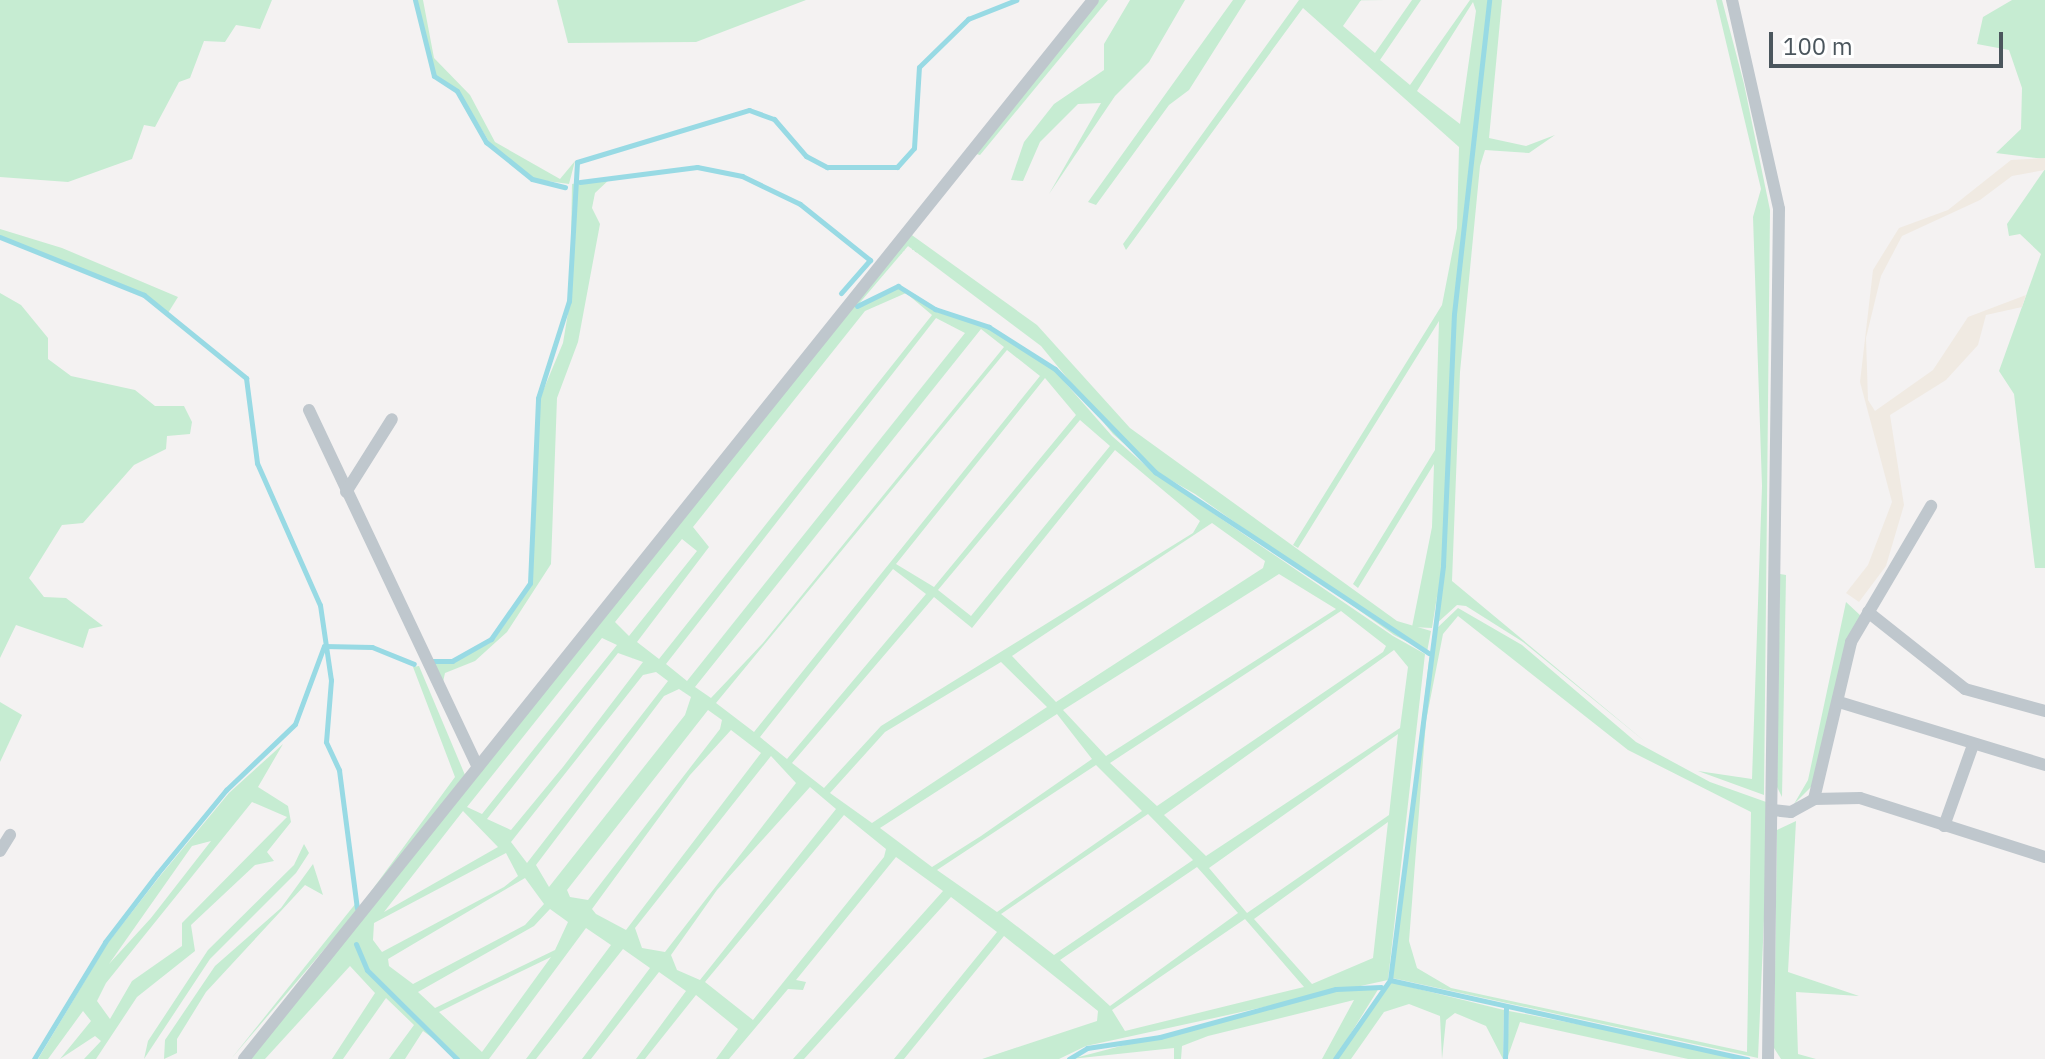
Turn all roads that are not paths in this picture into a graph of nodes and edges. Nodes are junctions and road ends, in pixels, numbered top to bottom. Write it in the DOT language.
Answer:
graph roads {
  1 [pos="1093,0"];
  2 [pos="1732,0"];
  3 [pos="309,410"];
  4 [pos="392,419"];
  5 [pos="346,492"];
  6 [pos="1931,506"];
  7 [pos="1868,612"];
  8 [pos="1839,702"];
  9 [pos="2045,711"];
  10 [pos="1973,745"];
  11 [pos="2045,765"];
  12 [pos="478,767"];
  13 [pos="1814,799"];
  14 [pos="1772,810"];
  15 [pos="1944,826"];
  16 [pos="10,835"];
  17 [pos="0,851"];
  18 [pos="2045,857"];
  19 [pos="1768,1054"];
  20 [pos="244,1059"];
  1 -- 12 [label="street"];
  2 -- 14 [label="street"];
  3 -- 5 [label="street"];
  4 -- 5 [label="street"];
  5 -- 12 [label="street"];
  6 -- 7 [label="street"];
  7 -- 8 [label="street"];
  7 -- 9 [label="street"];
  8 -- 10 [label="street"];
  8 -- 13 [label="street"];
  10 -- 11 [label="street"];
  10 -- 15 [label="street"];
  12 -- 20 [label="street"];
  13 -- 14 [label="street"];
  13 -- 15 [label="street"];
  14 -- 19 [label="street"];
  15 -- 18 [label="street"];
  16 -- 17 [label="street"];
}
